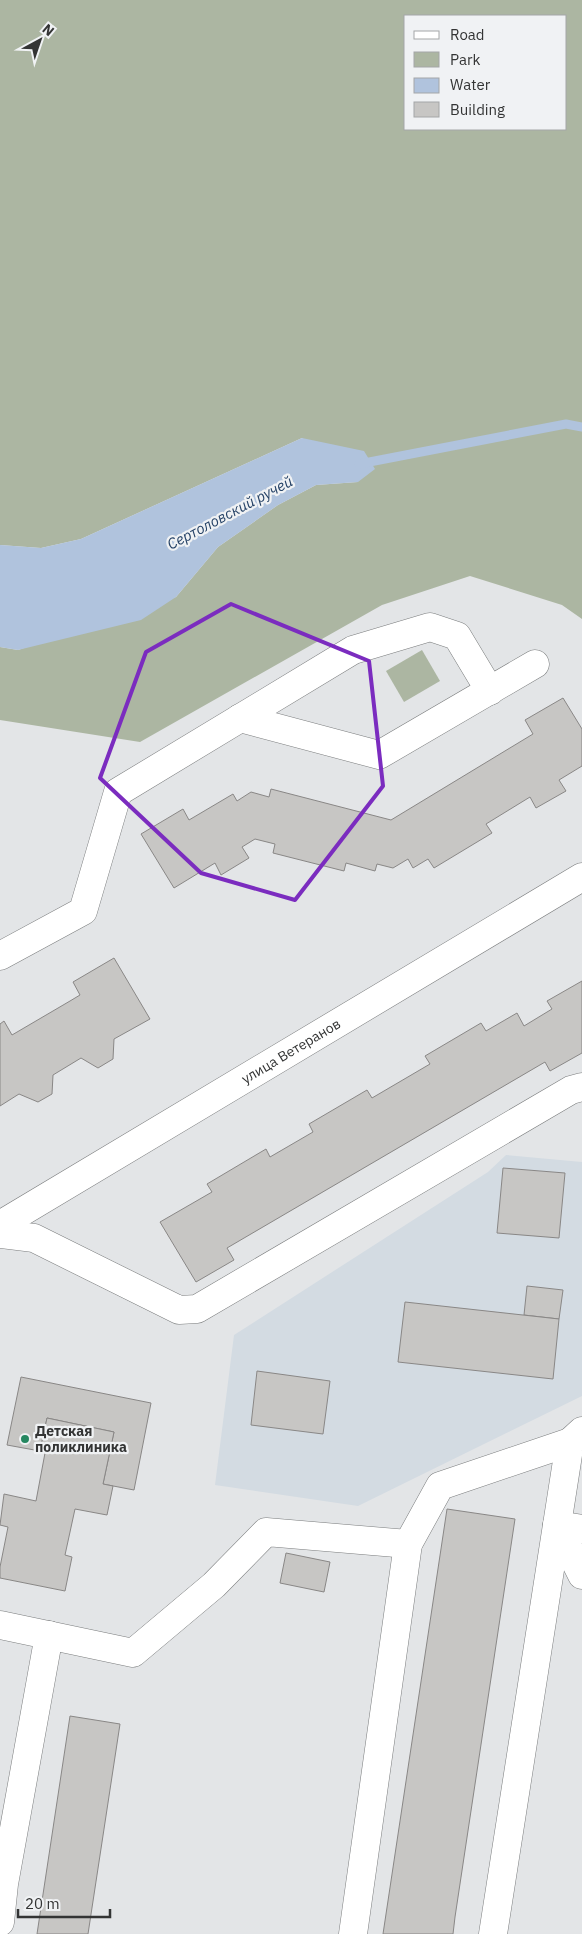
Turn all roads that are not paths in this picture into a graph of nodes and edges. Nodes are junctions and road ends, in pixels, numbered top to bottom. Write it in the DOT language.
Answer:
graph roads {
  1 [pos="535,664"];
  2 [pos="490,690"];
  3 [pos="240,718"];
  4 [pos="582,877"];
  5 [pos="0,956"];
  6 [pos="582,1087"];
  7 [pos="0,1225"];
  8 [pos="0,1234"];
  9 [pos="576,1436"];
  10 [pos="570,1527"];
  11 [pos="408,1544"];
  12 [pos="582,1575"];
  13 [pos="0,1625"];
  14 [pos="49,1635"];
  15 [pos="0,1922"];
  16 [pos="353,1934"];
  17 [pos="493,1934"];
  1 -- 2 [label="street"];
  2 -- 3 [label="street"];
  2 -- 3 [label="street"];
  3 -- 5 [label="street"];
  4 -- 7 [label="street, улица Ветеранов"];
  6 -- 8 [label="street"];
  9 -- 10 [label="street"];
  9 -- 11 [label="street"];
  10 -- 12 [label="street"];
  10 -- 17 [label="street"];
  11 -- 14 [label="street"];
  11 -- 16 [label="street"];
  13 -- 14 [label="street"];
  14 -- 15 [label="street"];
}
